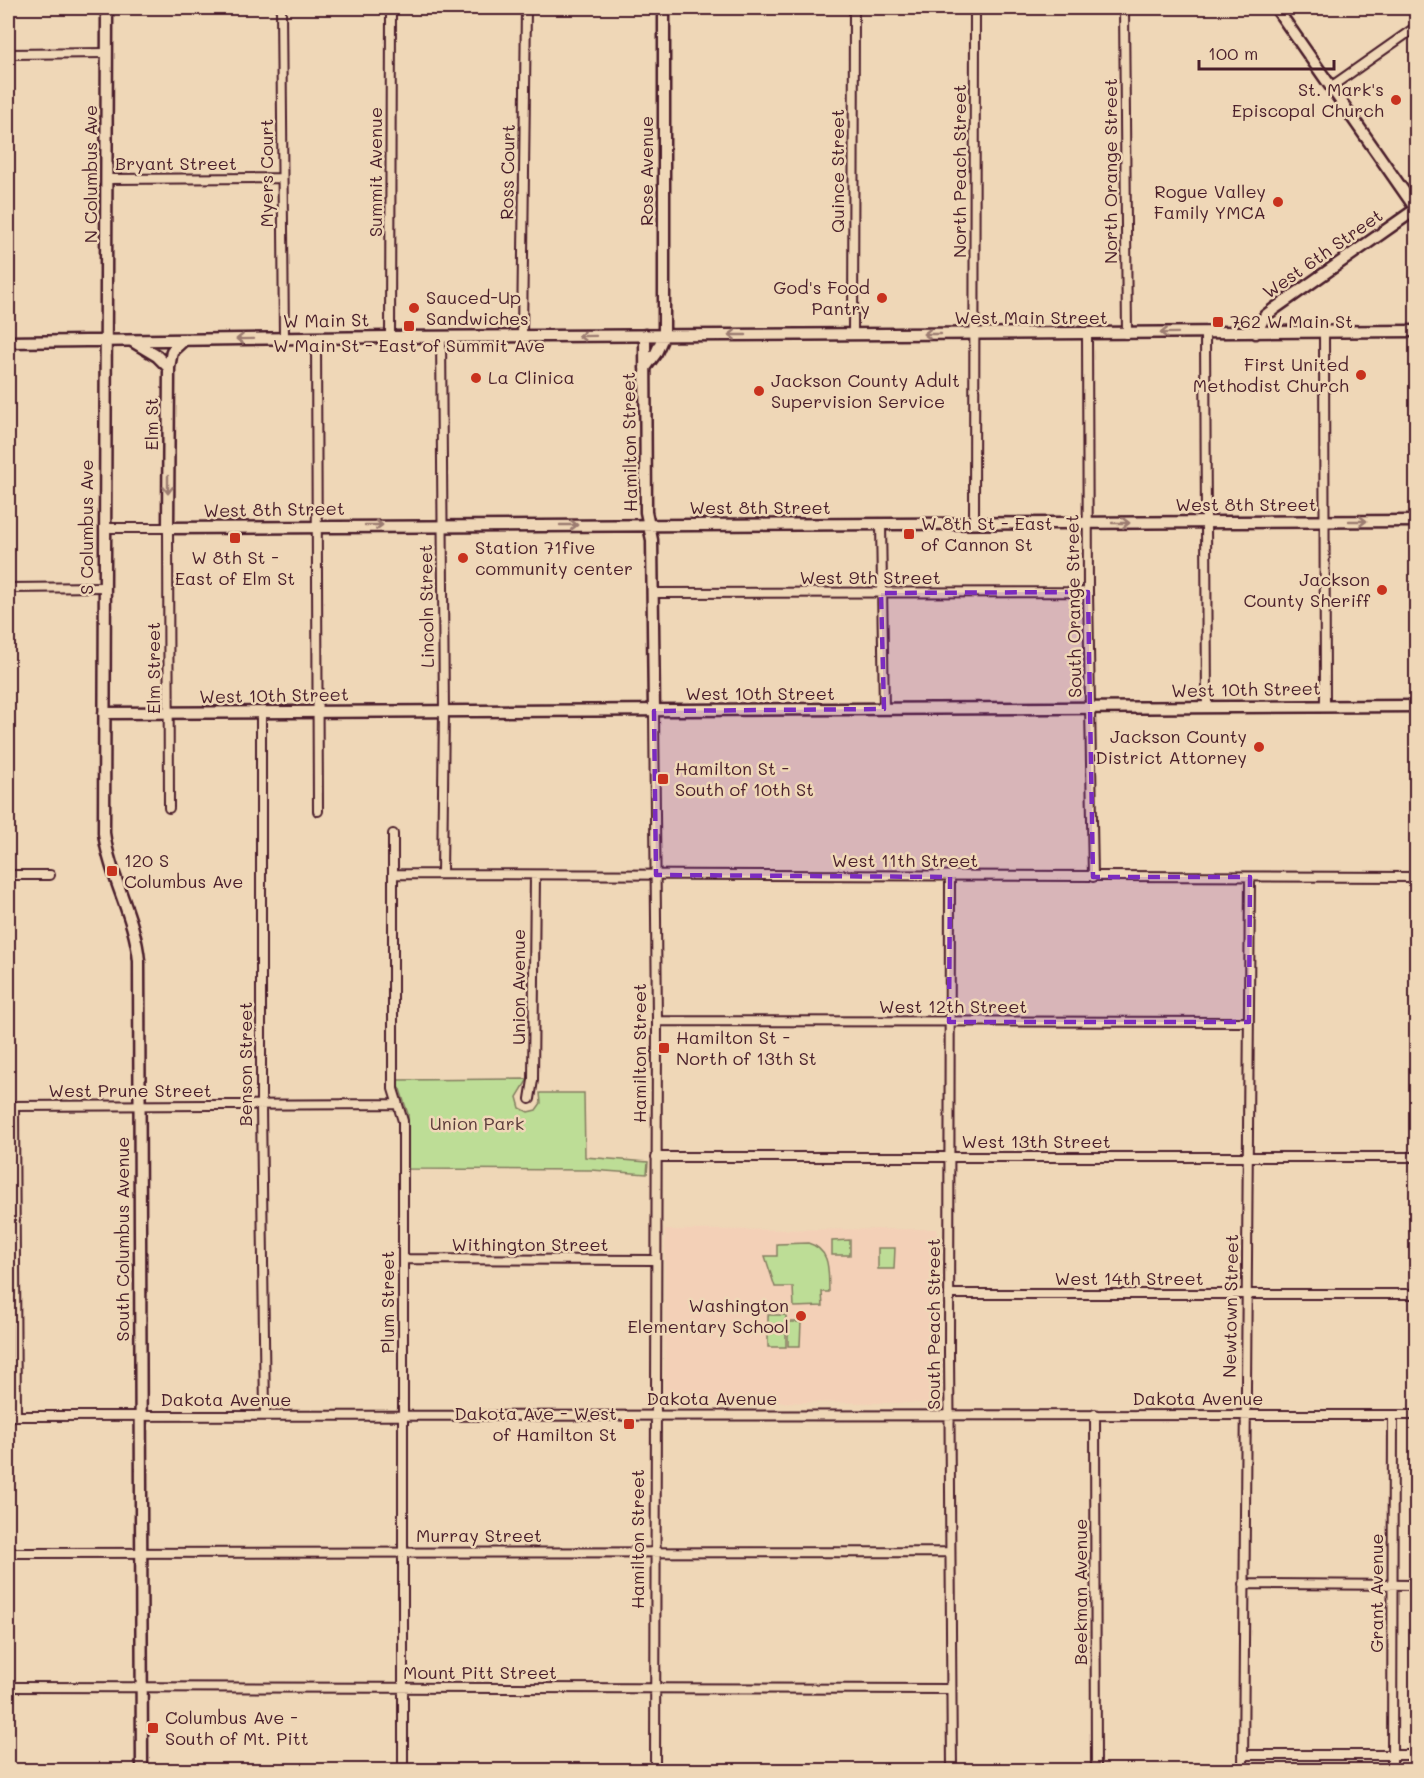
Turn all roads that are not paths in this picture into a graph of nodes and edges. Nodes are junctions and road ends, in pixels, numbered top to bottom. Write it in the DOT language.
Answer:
graph roads {
  1 [pos="107,8"];
  2 [pos="281,8"];
  3 [pos="391,8"];
  4 [pos="526,8"];
  5 [pos="664,8"];
  6 [pos="854,8"];
  7 [pos="975,8"];
  8 [pos="1124,8"];
  9 [pos="1276,8"];
  10 [pos="1416,27"];
  11 [pos="107,53"];
  12 [pos="8,54"];
  13 [pos="1332,86"];
  14 [pos="282,178"];
  15 [pos="106,179"];
  16 [pos="1416,209"];
  17 [pos="1324,332"];
  18 [pos="1416,332"];
  19 [pos="1205,333"];
  20 [pos="1256,333"];
  21 [pos="853,334"];
  22 [pos="975,334"];
  23 [pos="1087,334"];
  24 [pos="1127,334"];
  25 [pos="645,335"];
  26 [pos="664,335"];
  27 [pos="522,336"];
  28 [pos="390,337"];
  29 [pos="441,337"];
  30 [pos="284,338"];
  31 [pos="316,338"];
  32 [pos="184,340"];
  33 [pos="107,341"];
  34 [pos="132,341"];
  35 [pos="8,342"];
  36 [pos="169,368"];
  37 [pos="645,368"];
  38 [pos="1324,521"];
  39 [pos="1416,521"];
  40 [pos="1206,522"];
  41 [pos="974,523"];
  42 [pos="1088,523"];
  43 [pos="881,524"];
  44 [pos="318,525"];
  45 [pos="441,525"];
  46 [pos="649,525"];
  47 [pos="104,528"];
  48 [pos="168,528"];
  49 [pos="104,587"];
  50 [pos="8,588"];
  51 [pos="1088,592"];
  52 [pos="653,593"];
  53 [pos="881,593"];
  54 [pos="1325,706"];
  55 [pos="1416,706"];
  56 [pos="1207,707"];
  57 [pos="1091,708"];
  58 [pos="884,709"];
  59 [pos="444,711"];
  60 [pos="654,711"];
  61 [pos="316,712"];
  62 [pos="104,713"];
  63 [pos="169,713"];
  64 [pos="261,713"];
  65 [pos="169,808"];
  66 [pos="318,811"];
  67 [pos="393,834"];
  68 [pos="393,874"];
  69 [pos="442,874"];
  70 [pos="535,874"];
  71 [pos="656,874"];
  72 [pos="8,875"];
  73 [pos="50,875"];
  74 [pos="950,877"];
  75 [pos="1093,877"];
  76 [pos="1250,877"];
  77 [pos="1416,877"];
  78 [pos="657,1021"];
  79 [pos="949,1022"];
  80 [pos="1249,1022"];
  81 [pos="530,1099"];
  82 [pos="397,1104"];
  83 [pos="10,1106"];
  84 [pos="139,1106"];
  85 [pos="261,1106"];
  86 [pos="656,1157"];
  87 [pos="949,1157"];
  88 [pos="1247,1157"];
  89 [pos="1416,1158"];
  90 [pos="403,1259"];
  91 [pos="656,1260"];
  92 [pos="1245,1293"];
  93 [pos="949,1294"];
  94 [pos="1416,1294"];
  95 [pos="266,1414"];
  96 [pos="402,1414"];
  97 [pos="656,1414"];
  98 [pos="1095,1414"];
  99 [pos="1245,1414"];
  100 [pos="141,1415"];
  101 [pos="949,1415"];
  102 [pos="1393,1415"];
  103 [pos="1416,1415"];
  104 [pos="12,1416"];
  105 [pos="402,1551"];
  106 [pos="8,1552"];
  107 [pos="141,1552"];
  108 [pos="654,1552"];
  109 [pos="950,1552"];
  110 [pos="1244,1584"];
  111 [pos="1392,1585"];
  112 [pos="1416,1585"];
  113 [pos="8,1688"];
  114 [pos="141,1688"];
  115 [pos="402,1688"];
  116 [pos="654,1688"];
  117 [pos="951,1689"];
  118 [pos="1243,1755"];
  119 [pos="1392,1755"];
  120 [pos="1416,1755"];
  121 [pos="142,1770"];
  122 [pos="403,1770"];
  123 [pos="655,1770"];
  124 [pos="952,1770"];
  125 [pos="1096,1770"];
  126 [pos="1243,1770"];
  127 [pos="1392,1770"];
  1 -- 11 [label="main road, N Columbus Ave"];
  2 -- 14 [label="street, Myers Court"];
  3 -- 28 [label="street, Summit Avenue"];
  4 -- 27 [label="street, Ross Court"];
  5 -- 26 [label="main road, Rose Avenue"];
  6 -- 21 [label="street, Quince Street"];
  7 -- 22 [label="street, North Peach Street"];
  8 -- 24 [label="street, North Orange Street"];
  9 -- 13 [label="main road"];
  10 -- 13 [label="street"];
  11 -- 12 [label="street"];
  11 -- 15 [label="main road, N Columbus Ave"];
  13 -- 16 [label="main road"];
  14 -- 15 [label="street, Bryant Street"];
  14 -- 30 [label="street, Myers Court"];
  15 -- 33 [label="main road, N Columbus Ave"];
  16 -- 20 [label="main road, West 6th Street"];
  17 -- 18 [label="main road, West Main Street"];
  17 -- 20 [label="main road, West Main Street"];
  17 -- 38 [label="street"];
  19 -- 20 [label="main road, West Main Street"];
  19 -- 24 [label="main road, West Main Street, one-way"];
  19 -- 40 [label="street"];
  22 -- 21 [label="main road, West Main Street, one-way"];
  21 -- 26 [label="main road, West Main Street, one-way"];
  22 -- 23 [label="main road, West Main Street"];
  22 -- 41 [label="street"];
  23 -- 24 [label="main road, West Main Street"];
  23 -- 42 [label="street, South Orange Street"];
  25 -- 26 [label="main road, West Main Street"];
  25 -- 27 [label="main road, W Main St, one-way"];
  25 -- 37 [label="main road, Hamilton Street"];
  26 -- 37 [label="main road"];
  27 -- 29 [label="main road, W Main St"];
  28 -- 29 [label="main road, W Main St"];
  28 -- 31 [label="main road, W Main St"];
  29 -- 45 [label="street, Lincoln Street"];
  30 -- 31 [label="main road, W Main St"];
  30 -- 32 [label="main road, W Main St, one-way"];
  31 -- 44 [label="street"];
  32 -- 34 [label="main road, W Main St"];
  32 -- 36 [label="main road"];
  33 -- 34 [label="main road, W Main St"];
  33 -- 35 [label="main road, W Main St"];
  33 -- 47 [label="main road, S Columbus Ave"];
  34 -- 36 [label="main road"];
  36 -- 48 [label="main road, Elm St, one-way"];
  37 -- 46 [label="main road, Hamilton Street"];
  38 -- 39 [label="main road, West 8th Street, one-way"];
  38 -- 40 [label="main road, West 8th Street"];
  38 -- 54 [label="street"];
  42 -- 40 [label="main road, West 8th Street, one-way"];
  40 -- 56 [label="street"];
  41 -- 42 [label="main road, West 8th Street"];
  41 -- 43 [label="main road, West 8th Street"];
  42 -- 51 [label="street, South Orange Street"];
  43 -- 46 [label="main road, West 8th Street"];
  43 -- 53 [label="street"];
  44 -- 45 [label="main road, West 8th Street, one-way"];
  44 -- 48 [label="main road, West 8th Street"];
  44 -- 61 [label="street"];
  45 -- 46 [label="main road, West 8th Street, one-way"];
  45 -- 59 [label="street, Lincoln Street"];
  46 -- 52 [label="main road, Hamilton Street"];
  47 -- 48 [label="street, West 8th Street"];
  47 -- 49 [label="main road, S Columbus Ave"];
  48 -- 63 [label="street, Elm Street"];
  49 -- 50 [label="street"];
  49 -- 62 [label="main road, S Columbus Ave"];
  51 -- 53 [label="street, West 9th Street"];
  51 -- 57 [label="street, South Orange Street"];
  52 -- 53 [label="street, West 9th Street"];
  52 -- 60 [label="main road, Hamilton Street"];
  53 -- 58 [label="street"];
  54 -- 55 [label="main road, West 10th Street"];
  54 -- 56 [label="main road, West 10th Street"];
  56 -- 57 [label="main road, West 10th Street"];
  57 -- 58 [label="main road, West 10th Street"];
  57 -- 75 [label="street, South Orange Street"];
  58 -- 60 [label="main road, West 10th Street"];
  59 -- 60 [label="main road, West 10th Street"];
  59 -- 61 [label="main road, West 10th Street"];
  59 -- 69 [label="street, Lincoln Street"];
  60 -- 71 [label="street, Hamilton Street"];
  61 -- 64 [label="main road, West 10th Street"];
  61 -- 66 [label="street"];
  62 -- 63 [label="main road, West 10th Street"];
  62 -- 84 [label="main road, South Columbus Avenue"];
  63 -- 64 [label="main road, West 10th Street"];
  63 -- 65 [label="street, Elm Street"];
  64 -- 85 [label="street, Benson Street"];
  67 -- 68 [label="street, Plum Street"];
  68 -- 69 [label="street, West 11th Street"];
  68 -- 82 [label="street, Plum Street"];
  69 -- 70 [label="street, West 11th Street"];
  70 -- 71 [label="street, West 11th Street"];
  70 -- 81 [label="street, Union Avenue"];
  71 -- 74 [label="street, West 11th Street"];
  71 -- 78 [label="street, Hamilton Street"];
  72 -- 73 [label="street"];
  74 -- 75 [label="street, West 11th Street"];
  74 -- 79 [label="street, South Peach Street"];
  75 -- 76 [label="street, West 11th Street"];
  76 -- 77 [label="street, West 11th Street"];
  76 -- 80 [label="street, Newtown Street"];
  78 -- 79 [label="street, West 12th Street"];
  78 -- 86 [label="street, Hamilton Street"];
  79 -- 80 [label="street, West 12th Street"];
  79 -- 87 [label="street, South Peach Street"];
  80 -- 88 [label="street, Newtown Street"];
  82 -- 85 [label="street, West Prune Street"];
  82 -- 90 [label="street, Plum Street"];
  83 -- 84 [label="street, West Prune Street"];
  83 -- 104 [label="street"];
  84 -- 85 [label="street, West Prune Street"];
  84 -- 100 [label="main road, South Columbus Avenue"];
  85 -- 95 [label="street, Benson Street"];
  86 -- 87 [label="street, West 13th Street"];
  86 -- 91 [label="street, Hamilton Street"];
  87 -- 88 [label="street, West 13th Street"];
  87 -- 93 [label="street, South Peach Street"];
  88 -- 89 [label="street, West 13th Street"];
  88 -- 92 [label="street, Newtown Street"];
  90 -- 91 [label="street, Withington Street"];
  90 -- 96 [label="street, Plum Street"];
  91 -- 97 [label="street, Hamilton Street"];
  92 -- 93 [label="street, West 14th Street"];
  92 -- 94 [label="street, West 14th Street"];
  92 -- 99 [label="street, Newtown Street"];
  93 -- 101 [label="street, South Peach Street"];
  95 -- 96 [label="street, Dakota Avenue"];
  95 -- 100 [label="street, Dakota Avenue"];
  96 -- 97 [label="street, Dakota Avenue"];
  96 -- 105 [label="street, Plum Street"];
  97 -- 101 [label="street, Dakota Avenue"];
  97 -- 108 [label="street, Hamilton Street"];
  98 -- 99 [label="street, Dakota Avenue"];
  98 -- 101 [label="street, Dakota Avenue"];
  98 -- 125 [label="street, Beekman Avenue"];
  99 -- 102 [label="street, Dakota Avenue"];
  99 -- 110 [label="street, Newtown Street"];
  100 -- 104 [label="street, Dakota Avenue"];
  100 -- 107 [label="main road, South Columbus Avenue"];
  101 -- 109 [label="street, South Peach Street"];
  102 -- 103 [label="street, Dakota Avenue"];
  102 -- 111 [label="street, Grant Avenue"];
  105 -- 107 [label="street, Murray Street"];
  105 -- 108 [label="street, Murray Street"];
  105 -- 115 [label="street, Plum Street"];
  106 -- 107 [label="street, Murray Street"];
  107 -- 114 [label="main road, South Columbus Avenue"];
  108 -- 109 [label="street, Murray Street"];
  108 -- 116 [label="street, Hamilton Street"];
  109 -- 117 [label="street, South Peach Street"];
  110 -- 111 [label="street"];
  110 -- 118 [label="street, Newtown Street"];
  111 -- 112 [label="street"];
  111 -- 119 [label="street, Grant Avenue"];
  113 -- 114 [label="street, Mount Pitt Street"];
  114 -- 115 [label="street, Mount Pitt Street"];
  114 -- 121 [label="main road, South Columbus Avenue"];
  115 -- 116 [label="street, Mount Pitt Street"];
  115 -- 122 [label="street, Plum Street"];
  116 -- 117 [label="street, Mount Pitt Street"];
  116 -- 123 [label="street, Hamilton Street"];
  117 -- 124 [label="street, South Peach Street"];
  118 -- 119 [label="street"];
  118 -- 126 [label="street, Newtown Street"];
  119 -- 120 [label="street"];
  119 -- 127 [label="street, Grant Avenue"];
}
